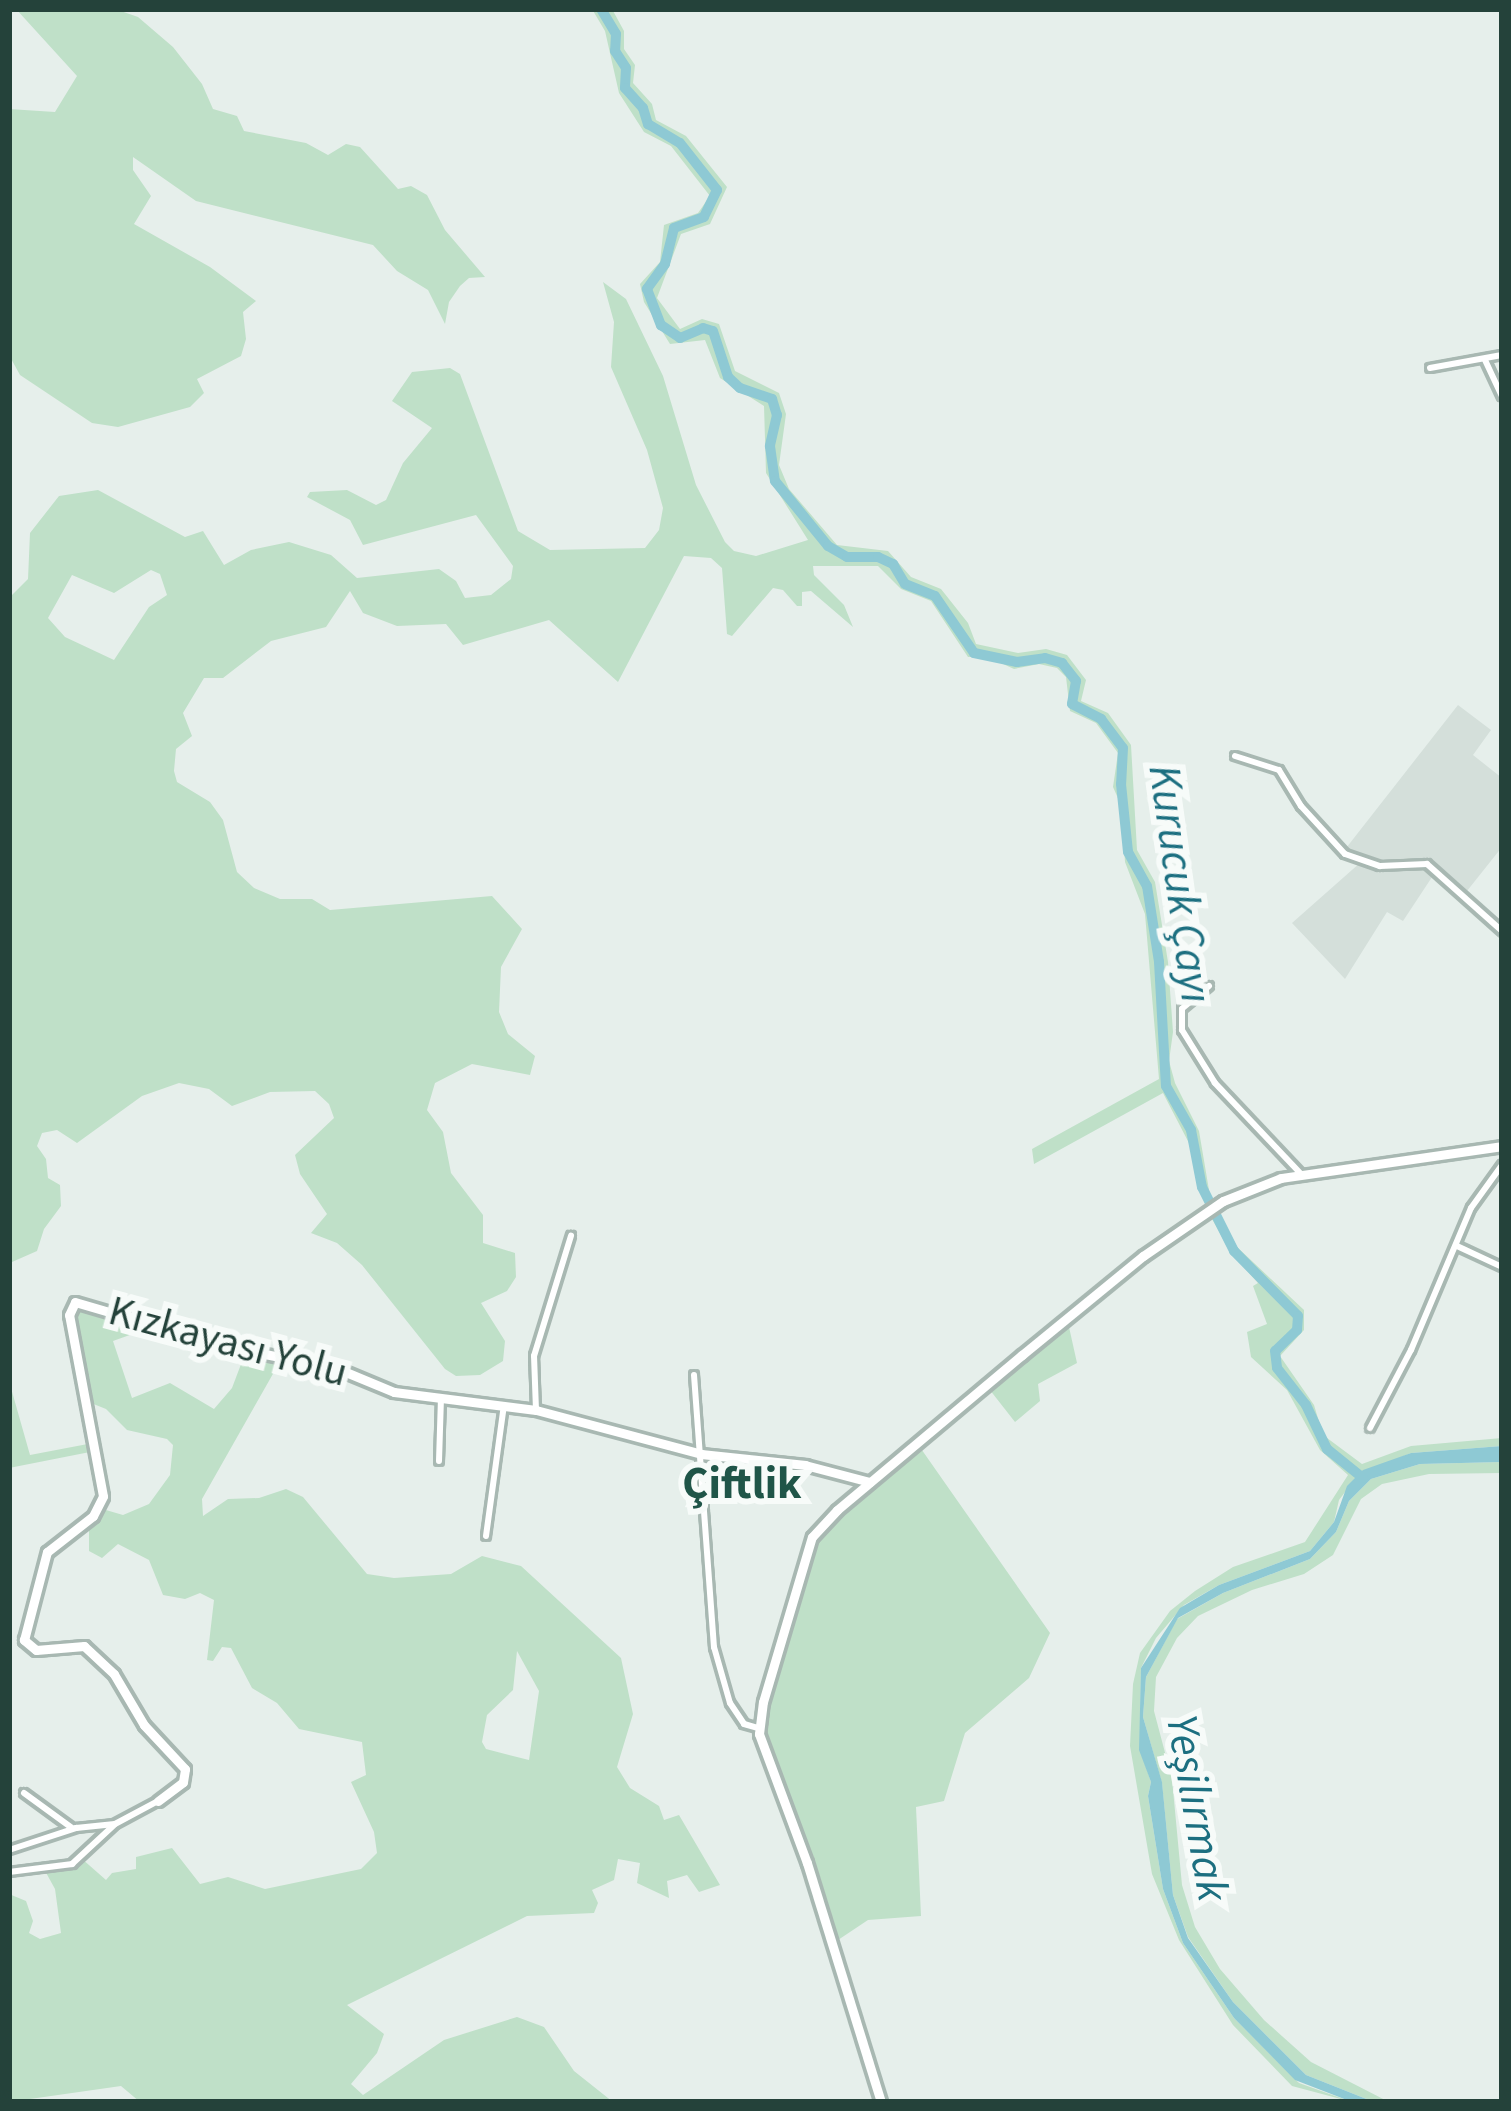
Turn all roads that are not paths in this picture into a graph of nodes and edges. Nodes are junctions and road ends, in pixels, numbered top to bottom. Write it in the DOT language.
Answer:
graph roads {
  1 [pos="1502,355"];
  2 [pos="1485,360"];
  3 [pos="1430,368"];
  4 [pos="1502,396"];
  5 [pos="1234,756"];
  6 [pos="1502,931"];
  7 [pos="1209,986"];
  8 [pos="1502,1146"];
  9 [pos="1502,1165"];
  10 [pos="1301,1174"];
  11 [pos="571,1236"];
  12 [pos="1457,1246"];
  13 [pos="1502,1267"];
  14 [pos="694,1375"];
  15 [pos="441,1398"];
  16 [pos="504,1405"];
  17 [pos="536,1410"];
  18 [pos="1370,1428"];
  19 [pos="701,1454"];
  20 [pos="439,1461"];
  21 [pos="870,1482"];
  22 [pos="486,1535"];
  23 [pos="758,1728"];
  24 [pos="24,1792"];
  25 [pos="158,1801"];
  26 [pos="115,1824"];
  27 [pos="76,1828"];
  28 [pos="9,1850"];
  29 [pos="9,1872"];
  30 [pos="881,2102"];
  1 -- 2 [label="street"];
  2 -- 3 [label="street"];
  2 -- 4 [label="street"];
  5 -- 6 [label="street"];
  7 -- 10 [label="street"];
  8 -- 10 [label="street"];
  9 -- 12 [label="street"];
  10 -- 21 [label="street"];
  11 -- 17 [label="street"];
  12 -- 13 [label="street"];
  12 -- 18 [label="street"];
  14 -- 19 [label="street"];
  15 -- 16 [label="street, Kızkayası Yolu"];
  15 -- 20 [label="street"];
  15 -- 25 [label="street, Kızkayası Yolu"];
  16 -- 17 [label="street, Kızkayası Yolu"];
  16 -- 22 [label="street"];
  17 -- 19 [label="street, Kızkayası Yolu"];
  19 -- 21 [label="street, Kızkayası Yolu"];
  19 -- 23 [label="street"];
  21 -- 23 [label="street"];
  23 -- 30 [label="street"];
  24 -- 27 [label="street"];
  25 -- 26 [label="street"];
  26 -- 27 [label="street"];
  26 -- 29 [label="street"];
  27 -- 28 [label="street"];
}
